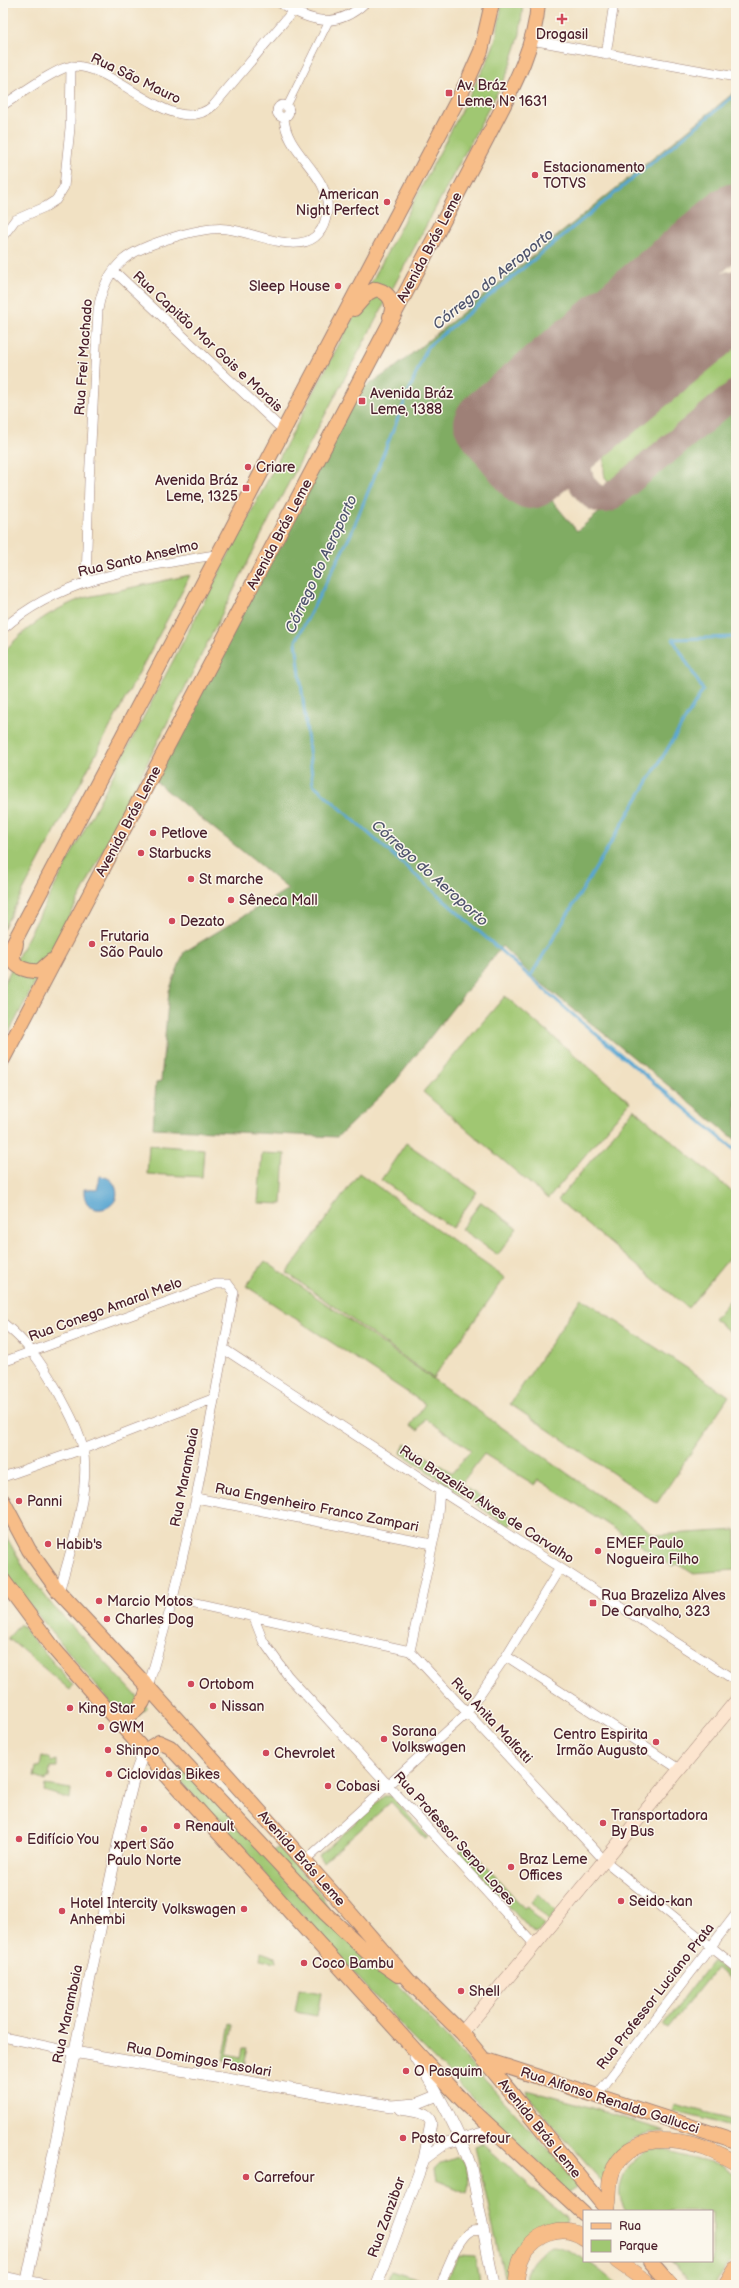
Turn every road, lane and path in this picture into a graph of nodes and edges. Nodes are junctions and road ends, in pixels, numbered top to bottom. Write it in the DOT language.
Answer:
graph roads {
  1 [pos="280,3"];
  2 [pos="365,3"];
  3 [pos="492,3"];
  4 [pos="538,3"];
  5 [pos="614,3"];
  6 [pos="293,12"];
  7 [pos="329,21"];
  8 [pos="531,40"];
  9 [pos="606,55"];
  10 [pos="71,66"];
  11 [pos="736,77"];
  12 [pos="3,105"];
  13 [pos="287,106"];
  14 [pos="3,236"];
  15 [pos="114,271"];
  16 [pos="338,328"];
  17 [pos="382,337"];
  18 [pos="284,431"];
  19 [pos="220,554"];
  20 [pos="86,582"];
  21 [pos="3,629"];
  22 [pos="15,939"];
  23 [pos="55,959"];
  24 [pos="3,963"];
  25 [pos="3,1059"];
  26 [pos="216,1284"];
  27 [pos="3,1323"];
  28 [pos="224,1349"];
  29 [pos="33,1350"];
  30 [pos="3,1362"];
  31 [pos="214,1398"];
  32 [pos="83,1450"];
  33 [pos="3,1477"];
  34 [pos="440,1491"];
  35 [pos="196,1498"];
  36 [pos="3,1501"];
  37 [pos="432,1544"];
  38 [pos="560,1568"];
  39 [pos="3,1580"];
  40 [pos="59,1592"];
  41 [pos="173,1599"];
  42 [pos="254,1618"];
  43 [pos="410,1651"];
  44 [pos="506,1656"];
  45 [pos="736,1681"];
  46 [pos="148,1686"];
  47 [pos="736,1701"];
  48 [pos="103,1705"];
  49 [pos="467,1713"];
  50 [pos="144,1751"];
  51 [pos="679,1769"];
  52 [pos="388,1785"];
  53 [pos="604,1860"];
  54 [pos="305,1861"];
  55 [pos="736,1914"];
  56 [pos="535,1945"];
  57 [pos="710,1947"];
  58 [pos="736,1967"];
  59 [pos="409,1981"];
  60 [pos="462,2033"];
  61 [pos="401,2036"];
  62 [pos="3,2037"];
  63 [pos="74,2052"];
  64 [pos="483,2059"];
  65 [pos="438,2095"];
  66 [pos="596,2096"];
  67 [pos="391,2106"];
  68 [pos="431,2126"];
  69 [pos="494,2130"];
  70 [pos="460,2138"];
  71 [pos="736,2141"];
  72 [pos="424,2159"];
  73 [pos="736,2163"];
  74 [pos="608,2210"];
  75 [pos="583,2213"];
  76 [pos="484,2230"];
  77 [pos="583,2237"];
  78 [pos="618,2262"];
  79 [pos="629,2262"];
  80 [pos="651,2262"];
  81 [pos="736,2269"];
  82 [pos="3,2276"];
  83 [pos="736,2282"];
  84 [pos="26,2283"];
  85 [pos="649,2284"];
  86 [pos="46,2285"];
  87 [pos="377,2285"];
  88 [pos="440,2285"];
  89 [pos="494,2285"];
  90 [pos="516,2285"];
  91 [pos="671,2285"];
  92 [pos="726,2285"];
  93 [pos="732,2285"];
  1 -- 6 [label="street"];
  2 -- 7 [label="street"];
  3 -- 16 [label="main road"];
  4 -- 8 [label="main road, Avenida Brás Leme"];
  5 -- 9 [label="street"];
  6 -- 7 [label="street"];
  6 -- 10 [label="street, Rua São Mauro"];
  7 -- 13 [label="street"];
  8 -- 9 [label="street"];
  8 -- 17 [label="main road, Avenida Brás Leme"];
  9 -- 11 [label="street"];
  10 -- 12 [label="street, Rua São Mauro"];
  10 -- 14 [label="street"];
  13 -- 15 [label="street, Rua Frei Machado"];
  15 -- 18 [label="street, Rua Capitão Mor Gois e Morais"];
  15 -- 20 [label="street, Rua Frei Machado"];
  16 -- 17 [label="main road"];
  16 -- 18 [label="main road"];
  17 -- 23 [label="main road, Avenida Brás Leme"];
  18 -- 19 [label="main road"];
  19 -- 20 [label="street, Rua Santo Anselmo"];
  19 -- 22 [label="main road"];
  20 -- 21 [label="street, Rua Santo Anselmo"];
  22 -- 23 [label="main road"];
  22 -- 24 [label="main road"];
  23 -- 25 [label="main road, Avenida Brás Leme"];
  26 -- 28 [label="street, Rua Marambaia"];
  26 -- 29 [label="street, Rua Conego Amaral Melo"];
  27 -- 29 [label="street"];
  28 -- 31 [label="street, Rua Marambaia"];
  28 -- 34 [label="street, Rua Brazeliza Alves de Carvalho"];
  29 -- 30 [label="street, Rua Conego Amaral Melo"];
  29 -- 32 [label="street"];
  31 -- 32 [label="street"];
  31 -- 35 [label="street, Rua Marambaia"];
  32 -- 33 [label="street"];
  32 -- 40 [label="street"];
  34 -- 37 [label="street"];
  34 -- 38 [label="street, Rua Brazeliza Alves de Carvalho"];
  35 -- 37 [label="street, Rua Engenheiro Franco Zampari"];
  35 -- 41 [label="street, Rua Marambaia"];
  36 -- 40 [label="main road, Avenida Brás Leme"];
  37 -- 43 [label="street"];
  38 -- 44 [label="street"];
  38 -- 45 [label="street, Rua Brazeliza Alves de Carvalho"];
  39 -- 48 [label="main road, Avenida Brás Leme"];
  40 -- 46 [label="main road, Avenida Brás Leme"];
  41 -- 42 [label="street"];
  41 -- 46 [label="street, Rua Marambaia"];
  42 -- 43 [label="street"];
  42 -- 52 [label="street, Rua Professor Serpa Lopes"];
  43 -- 49 [label="street, Rua Anita Malfatti"];
  44 -- 49 [label="street"];
  44 -- 51 [label="street"];
  46 -- 48 [label="main road"];
  46 -- 54 [label="main road, Avenida Brás Leme"];
  47 -- 51 [label="main road"];
  48 -- 50 [label="main road, Avenida Brás Leme"];
  49 -- 52 [label="street"];
  49 -- 53 [label="street, Rua Anita Malfatti"];
  50 -- 59 [label="main road"];
  50 -- 61 [label="main road, Avenida Brás Leme"];
  50 -- 63 [label="street, Rua Marambaia"];
  51 -- 53 [label="main road"];
  52 -- 54 [label="street"];
  52 -- 56 [label="street, Rua Professor Serpa Lopes"];
  53 -- 56 [label="main road"];
  53 -- 57 [label="street, Rua Anita Malfatti"];
  54 -- 59 [label="main road, Avenida Brás Leme"];
  55 -- 57 [label="street, Rua Professor Luciano Prata"];
  56 -- 60 [label="main road"];
  57 -- 58 [label="street, Rua Anita Malfatti"];
  57 -- 66 [label="street, Rua Professor Luciano Prata"];
  59 -- 60 [label="main road, Avenida Brás Leme"];
  60 -- 64 [label="main road, Avenida Brás Leme"];
  61 -- 65 [label="street"];
  61 -- 69 [label="main road, Avenida Brás Leme"];
  62 -- 63 [label="street, Rua Domingos Fasolari"];
  63 -- 67 [label="street, Rua Domingos Fasolari"];
  63 -- 84 [label="street, Rua Marambaia"];
  64 -- 66 [label="main road, Rua Alfonso Renaldo Gallucci"];
  64 -- 74 [label="main road, Avenida Brás Leme"];
  65 -- 67 [label="street, Rua Domingos Fasolari"];
  65 -- 70 [label="street"];
  66 -- 71 [label="main road, Rua Alfonso Renaldo Gallucci"];
  67 -- 68 [label="street, Rua Domingos Fasolari"];
  68 -- 72 [label="street, Rua Zanzibar"];
  69 -- 70 [label="street"];
  69 -- 75 [label="main road, Avenida Brás Leme"];
  70 -- 72 [label="street"];
  70 -- 76 [label="street"];
  72 -- 87 [label="street, Rua Zanzibar"];
  73 -- 74 [label="highway"];
  76 -- 88 [label="street"];
  76 -- 89 [label="street"];
  77 -- 90 [label="highway"];
  78 -- 85 [label="highway"];
  79 -- 85 [label="main road"];
  80 -- 91 [label="main road"];
  81 -- 92 [label="highway"];
  82 -- 84 [label="street"];
  83 -- 93 [label="main road"];
  84 -- 86 [label="street"];
}
